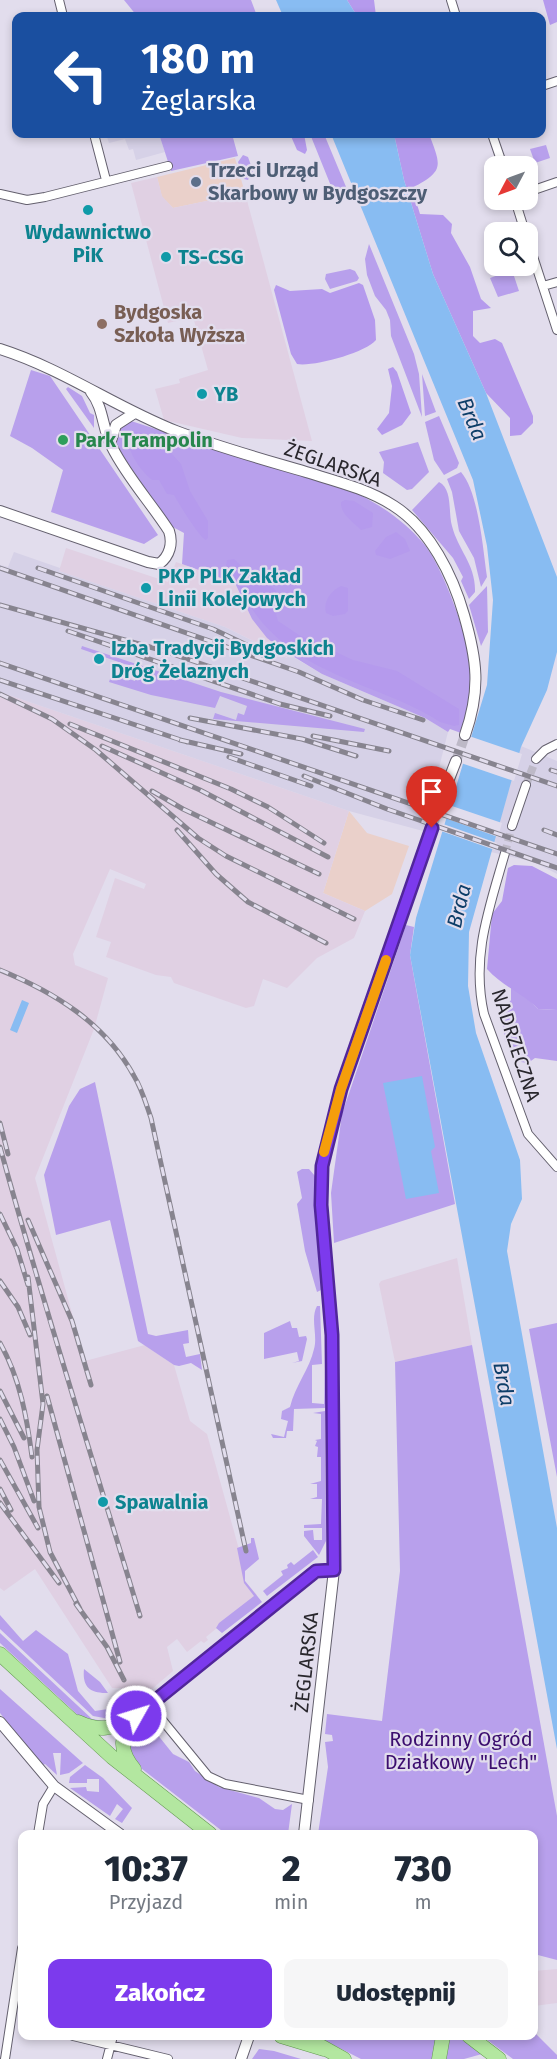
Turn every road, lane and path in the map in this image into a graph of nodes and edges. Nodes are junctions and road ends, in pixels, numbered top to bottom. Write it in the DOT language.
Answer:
graph roads {
  1 [pos="95,138"];
  2 [pos="493,138"];
  3 [pos="500,156"];
  4 [pos="168,166"];
  5 [pos="106,180"];
  6 [pos="557,182"];
  7 [pos="538,189"];
  8 [pos="0,194"];
  9 [pos="538,271"];
  10 [pos="557,282"];
  11 [pos="543,286"];
  12 [pos="557,330"];
  13 [pos="0,349"];
  14 [pos="91,391"];
  15 [pos="133,414"];
  16 [pos="110,444"];
  17 [pos="0,511"];
  18 [pos="465,735"];
  19 [pos="557,744"];
  20 [pos="536,759"];
  21 [pos="456,761"];
  22 [pos="526,785"];
  23 [pos="441,802"];
  24 [pos="512,826"];
  25 [pos="432,828"];
  26 [pos="504,853"];
  27 [pos="557,1167"];
  28 [pos="334,1570"];
  29 [pos="0,1654"];
  30 [pos="143,1710"];
  31 [pos="63,1713"];
  32 [pos="0,1722"];
  33 [pos="54,1786"];
  34 [pos="157,1793"];
  35 [pos="309,1800"];
  36 [pos="39,1830"];
  37 [pos="114,1830"];
  38 [pos="205,1830"];
  39 [pos="305,1830"];
  40 [pos="18,1977"];
  41 [pos="12,2020"];
  42 [pos="18,2022"];
  43 [pos="90,2040"];
  44 [pos="112,2040"];
  45 [pos="248,2040"];
  46 [pos="294,2040"];
  47 [pos="312,2040"];
  48 [pos="442,2040"];
  49 [pos="474,2040"];
  50 [pos="111,2045"];
  51 [pos="324,2049"];
  52 [pos="5,2059"];
  53 [pos="107,2059"];
  54 [pos="168,2059"];
  55 [pos="241,2059"];
  56 [pos="344,2059"];
  57 [pos="439,2059"];
  58 [pos="499,2059"];
  1 -- 5 [label="street"];
  2 -- 3 [label="street"];
  4 -- 5 [label="street"];
  5 -- 8 [label="street"];
  6 -- 7 [label="street"];
  9 -- 11 [label="street"];
  10 -- 11 [label="street"];
  11 -- 12 [label="street"];
  13 -- 14 [label="street, ŻEGLARSKA"];
  14 -- 15 [label="street, ŻEGLARSKA"];
  14 -- 16 [label="street"];
  15 -- 16 [label="street"];
  15 -- 18 [label="street, ŻEGLARSKA"];
  16 -- 17 [label="street"];
  19 -- 20 [label="street"];
  21 -- 23 [label="street"];
  22 -- 24 [label="street"];
  25 -- 28 [label="street, ŻEGLARSKA"];
  26 -- 27 [label="street, NADRZECZNA"];
  28 -- 30 [label="street"];
  28 -- 35 [label="street, ŻEGLARSKA"];
  29 -- 31 [label="main road"];
  30 -- 31 [label="main road"];
  30 -- 34 [label="main road"];
  30 -- 35 [label="street"];
  31 -- 34 [label="main road"];
  32 -- 33 [label="street"];
  33 -- 36 [label="street"];
  33 -- 37 [label="street"];
  34 -- 38 [label="main road"];
  35 -- 39 [label="street, ŻEGLARSKA"];
  40 -- 41 [label="street"];
  41 -- 42 [label="street"];
  41 -- 52 [label="street"];
  43 -- 50 [label="street"];
  44 -- 50 [label="street"];
  45 -- 55 [label="street"];
  46 -- 51 [label="main road"];
  47 -- 51 [label="main road"];
  48 -- 57 [label="main road"];
  49 -- 58 [label="main road"];
  50 -- 53 [label="street"];
  50 -- 54 [label="street"];
  51 -- 56 [label="main road"];
}
